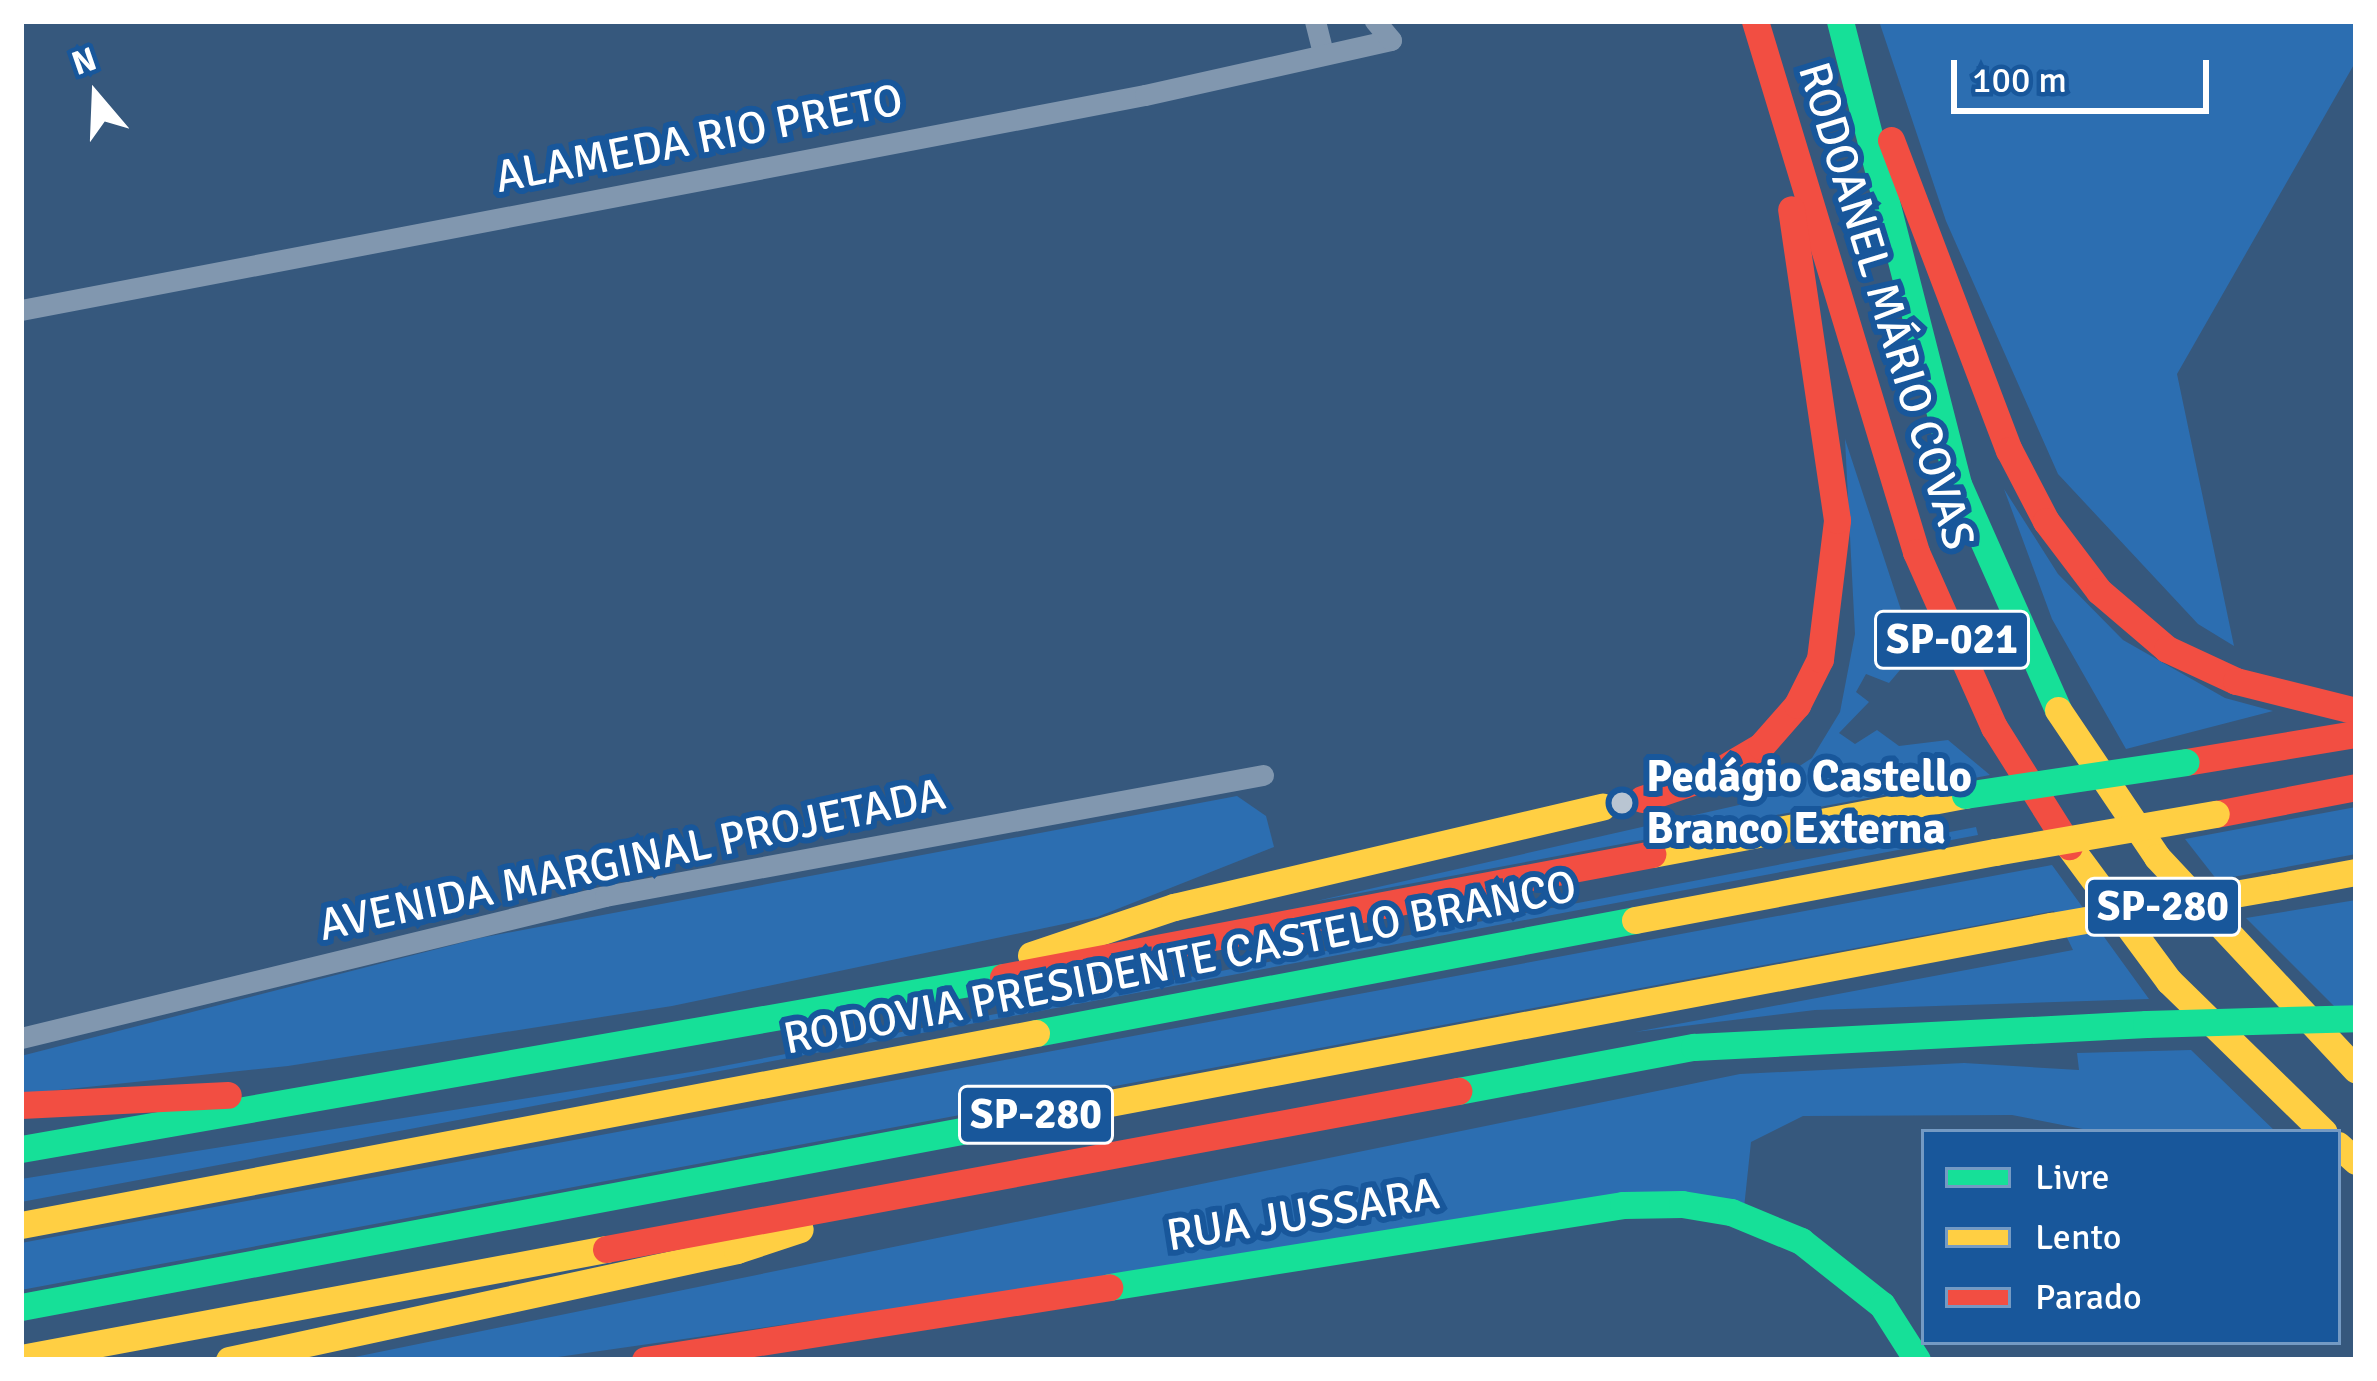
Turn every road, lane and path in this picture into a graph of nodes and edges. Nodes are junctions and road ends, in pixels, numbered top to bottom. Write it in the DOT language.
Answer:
graph roads {
  1 [pos="1315,21"];
  2 [pos="1375,21"];
  3 [pos="1843,21"];
  4 [pos="1758,35"];
  5 [pos="1323,53"];
  6 [pos="21,310"];
  7 [pos="2356,711"];
  8 [pos="2356,734"];
  9 [pos="1263,775"];
  10 [pos="2356,787"];
  11 [pos="1642,799"];
  12 [pos="1602,807"];
  13 [pos="2356,872"];
  14 [pos="985,980"];
  15 [pos="2356,1018"];
  16 [pos="21,1038"];
  17 [pos="2356,1070"];
  18 [pos="393,1088"];
  19 [pos="21,1105"];
  20 [pos="2321,1129"];
  21 [pos="21,1149"];
  22 [pos="880,1195"];
  23 [pos="21,1225"];
  24 [pos="21,1307"];
  25 [pos="176,1329"];
  26 [pos="21,1344"];
  27 [pos="21,1358"];
  28 [pos="229,1360"];
  29 [pos="645,1360"];
  30 [pos="1917,1360"];
  1 -- 5 [label="street"];
  2 -- 5 [label="street, ALAMEDA RIO PRETO"];
  3 -- 7 [label="main road"];
  3 -- 17 [label="main road, RODOANEL MÁRIO COVAS / SP-021"];
  4 -- 11 [label="main road"];
  4 -- 20 [label="main road, RODOANEL MÁRIO COVAS / SP-021"];
  5 -- 6 [label="street, ALAMEDA RIO PRETO"];
  8 -- 14 [label="main road, bridge"];
  9 -- 16 [label="street, AVENIDA MARGINAL PROJETADA"];
  10 -- 23 [label="main road, RODOVIA PRESIDENTE CASTELO BRANCO / SP-280, bridge"];
  12 -- 14 [label="main road"];
  13 -- 24 [label="main road, SP-280, bridge"];
  14 -- 18 [label="main road"];
  15 -- 22 [label="main road, bridge"];
  18 -- 19 [label="main road"];
  18 -- 21 [label="main road"];
  22 -- 25 [label="main road"];
  22 -- 28 [label="main road"];
  25 -- 26 [label="main road"];
  25 -- 27 [label="main road"];
  29 -- 30 [label="main road, RUA JUSSARA"];
}
